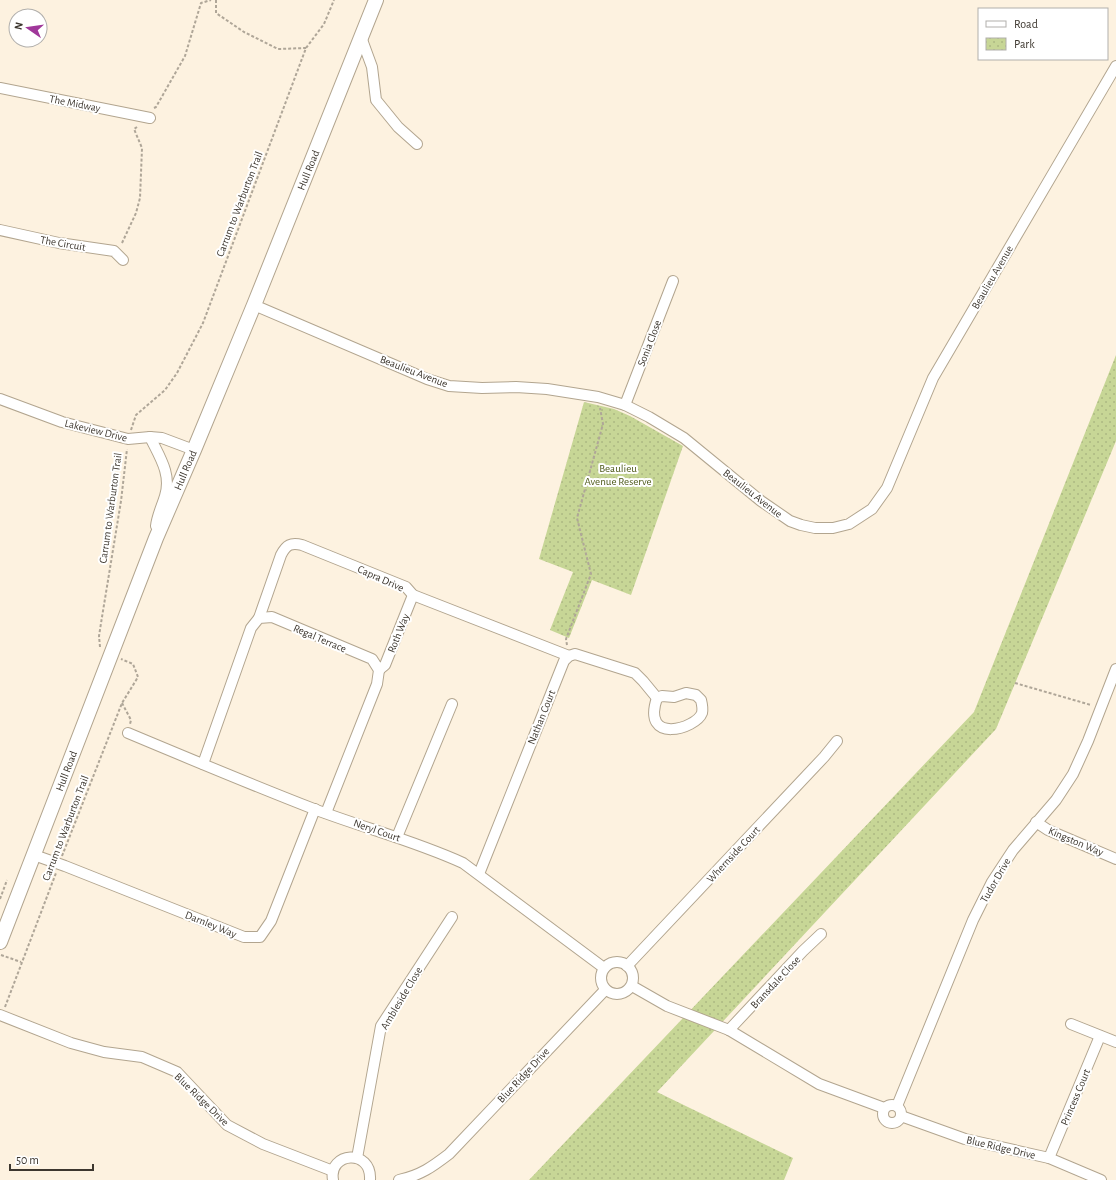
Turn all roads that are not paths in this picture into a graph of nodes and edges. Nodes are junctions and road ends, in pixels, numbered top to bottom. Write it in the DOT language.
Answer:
graph roads {
  1 [pos="376,0"];
  2 [pos="361,37"];
  3 [pos="1116,66"];
  4 [pos="0,88"];
  5 [pos="150,118"];
  6 [pos="417,144"];
  7 [pos="0,230"];
  8 [pos="123,260"];
  9 [pos="673,281"];
  10 [pos="254,306"];
  11 [pos="0,399"];
  12 [pos="624,405"];
  13 [pos="150,437"];
  14 [pos="194,450"];
  15 [pos="156,538"];
  16 [pos="413,595"];
  17 [pos="259,618"];
  18 [pos="569,656"];
  19 [pos="1116,669"];
  20 [pos="379,670"];
  21 [pos="1112,691"];
  22 [pos="656,698"];
  23 [pos="452,704"];
  24 [pos="128,733"];
  25 [pos="836,741"];
  26 [pos="203,764"];
  27 [pos="314,809"];
  28 [pos="326,813"];
  29 [pos="1036,822"];
  30 [pos="397,837"];
  31 [pos="34,855"];
  32 [pos="1116,859"];
  33 [pos="479,874"];
  34 [pos="452,917"];
  35 [pos="821,934"];
  36 [pos="0,942"];
  37 [pos="628,966"];
  38 [pos="604,968"];
  39 [pos="632,986"];
  40 [pos="605,990"];
  41 [pos="1,1015"];
  42 [pos="1071,1024"];
  43 [pos="729,1030"];
  44 [pos="1100,1036"];
  45 [pos="1116,1042"];
  46 [pos="897,1106"];
  47 [pos="884,1108"];
  48 [pos="901,1116"];
  49 [pos="357,1158"];
  50 [pos="1049,1158"];
  51 [pos="333,1176"];
  52 [pos="370,1180"];
  53 [pos="399,1180"];
  54 [pos="1101,1180"];
  1 -- 2 [label="main road, Hull Road"];
  2 -- 6 [label="street"];
  2 -- 10 [label="main road, Hull Road"];
  3 -- 12 [label="street, Beaulieu Avenue"];
  4 -- 5 [label="street, The Midway"];
  7 -- 8 [label="street, The Circuit"];
  9 -- 12 [label="street, Sonia Close"];
  10 -- 12 [label="street, Beaulieu Avenue"];
  10 -- 14 [label="main road, Hull Road"];
  11 -- 13 [label="street, Lakeview Drive"];
  13 -- 14 [label="street, Lakeview Drive"];
  13 -- 15 [label="street"];
  14 -- 15 [label="main road, Hull Road"];
  15 -- 31 [label="main road, Hull Road"];
  16 -- 17 [label="street, Capra Drive"];
  16 -- 18 [label="street, Capra Drive"];
  16 -- 20 [label="street, Roth Way"];
  17 -- 20 [label="street, Regal Terrace"];
  17 -- 26 [label="street"];
  18 -- 22 [label="street"];
  18 -- 33 [label="street, Nathan Court"];
  19 -- 21 [label="street, Tudor Drive"];
  20 -- 28 [label="street"];
  21 -- 29 [label="street, Tudor Drive"];
  22 -- 22 [label="street"];
  23 -- 30 [label="street"];
  24 -- 26 [label="street, Neryl Court"];
  25 -- 37 [label="street, Whernside Court"];
  26 -- 27 [label="street, Neryl Court"];
  27 -- 28 [label="street, Neryl Court"];
  27 -- 31 [label="street, Darnley Way"];
  28 -- 30 [label="street, Neryl Court"];
  29 -- 32 [label="street, Kingston Way"];
  29 -- 46 [label="street, Tudor Drive"];
  30 -- 33 [label="street, Neryl Court"];
  31 -- 36 [label="main road, Hull Road"];
  33 -- 38 [label="street, Neryl Court"];
  34 -- 49 [label="street, Ambleside Close"];
  35 -- 43 [label="street, Bransdale Close"];
  37 -- 38 [label="street"];
  37 -- 39 [label="street"];
  38 -- 40 [label="street"];
  39 -- 40 [label="street"];
  39 -- 43 [label="street"];
  40 -- 53 [label="street, Blue Ridge Drive"];
  41 -- 51 [label="street, Blue Ridge Drive"];
  42 -- 44 [label="street"];
  43 -- 47 [label="street"];
  44 -- 45 [label="street"];
  44 -- 50 [label="street, Princess Court"];
  46 -- 47 [label="street"];
  46 -- 48 [label="street"];
  47 -- 48 [label="street"];
  48 -- 50 [label="street, Blue Ridge Drive"];
  49 -- 51 [label="street"];
  49 -- 52 [label="street"];
  50 -- 54 [label="street, Blue Ridge Drive"];
}
